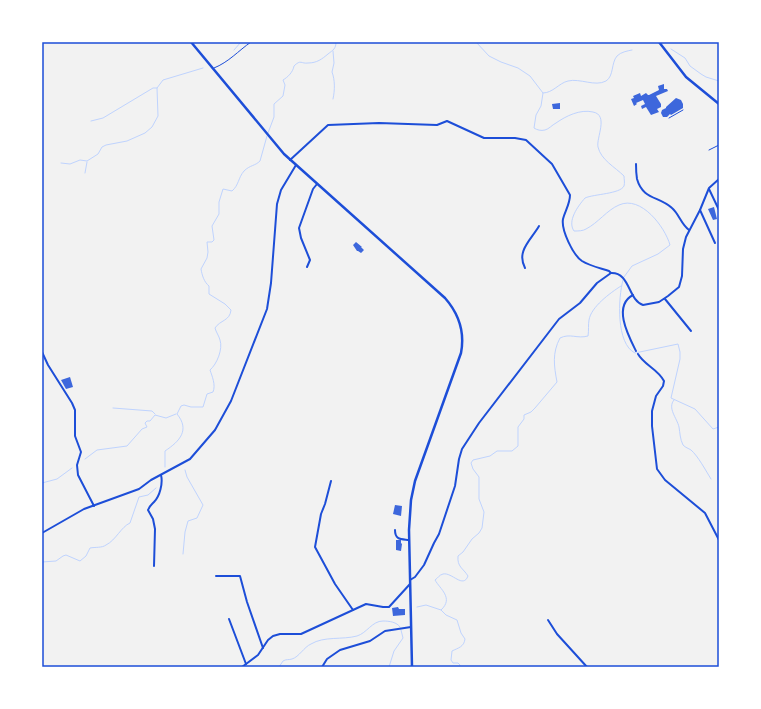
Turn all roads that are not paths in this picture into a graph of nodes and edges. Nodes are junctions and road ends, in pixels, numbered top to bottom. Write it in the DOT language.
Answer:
graph roads {
  1 [pos="191,42"];
  2 [pos="251,42"];
  3 [pos="659,42"];
  4 [pos="213,69"];
  5 [pos="719,104"];
  6 [pos="719,145"];
  7 [pos="710,150"];
  8 [pos="290,160"];
  9 [pos="636,164"];
  10 [pos="296,165"];
  11 [pos="719,179"];
  12 [pos="317,184"];
  13 [pos="709,188"];
  14 [pos="700,210"];
  15 [pos="719,210"];
  16 [pos="539,226"];
  17 [pos="689,230"];
  18 [pos="715,243"];
  19 [pos="307,267"];
  20 [pos="525,268"];
  21 [pos="611,273"];
  22 [pos="633,295"];
  23 [pos="665,299"];
  24 [pos="691,331"];
  25 [pos="636,351"];
  26 [pos="42,352"];
  27 [pos="638,354"];
  28 [pos="160,475"];
  29 [pos="331,481"];
  30 [pos="94,506"];
  31 [pos="395,530"];
  32 [pos="42,533"];
  33 [pos="409,540"];
  34 [pos="719,540"];
  35 [pos="154,566"];
  36 [pos="216,576"];
  37 [pos="410,580"];
  38 [pos="410,584"];
  39 [pos="353,610"];
  40 [pos="229,619"];
  41 [pos="548,620"];
  42 [pos="411,627"];
  43 [pos="263,648"];
  44 [pos="246,664"];
  45 [pos="242,667"];
  46 [pos="322,667"];
  47 [pos="412,667"];
  48 [pos="587,667"];
  1 -- 4 [label="street"];
  2 -- 4 [label="lane"];
  3 -- 5 [label="street"];
  4 -- 8 [label="street"];
  6 -- 7 [label="lane"];
  8 -- 10 [label="street"];
  8 -- 21 [label="street"];
  9 -- 17 [label="street"];
  10 -- 12 [label="street"];
  10 -- 28 [label="street"];
  11 -- 13 [label="street"];
  12 -- 19 [label="street"];
  12 -- 33 [label="street"];
  13 -- 14 [label="street"];
  13 -- 15 [label="street"];
  14 -- 17 [label="street"];
  14 -- 18 [label="street"];
  16 -- 20 [label="street"];
  17 -- 23 [label="street"];
  21 -- 22 [label="street"];
  21 -- 37 [label="street"];
  22 -- 23 [label="street"];
  22 -- 25 [label="street"];
  23 -- 24 [label="street"];
  26 -- 30 [label="street"];
  27 -- 34 [label="street"];
  28 -- 30 [label="street"];
  28 -- 35 [label="street"];
  29 -- 39 [label="street"];
  30 -- 32 [label="street"];
  31 -- 33 [label="street"];
  33 -- 37 [label="street"];
  36 -- 43 [label="street"];
  37 -- 38 [label="street"];
  38 -- 39 [label="street"];
  38 -- 42 [label="street"];
  39 -- 43 [label="street"];
  40 -- 44 [label="street"];
  41 -- 48 [label="street"];
  42 -- 46 [label="street"];
  42 -- 47 [label="street"];
  43 -- 44 [label="street"];
  44 -- 45 [label="street"];
}
